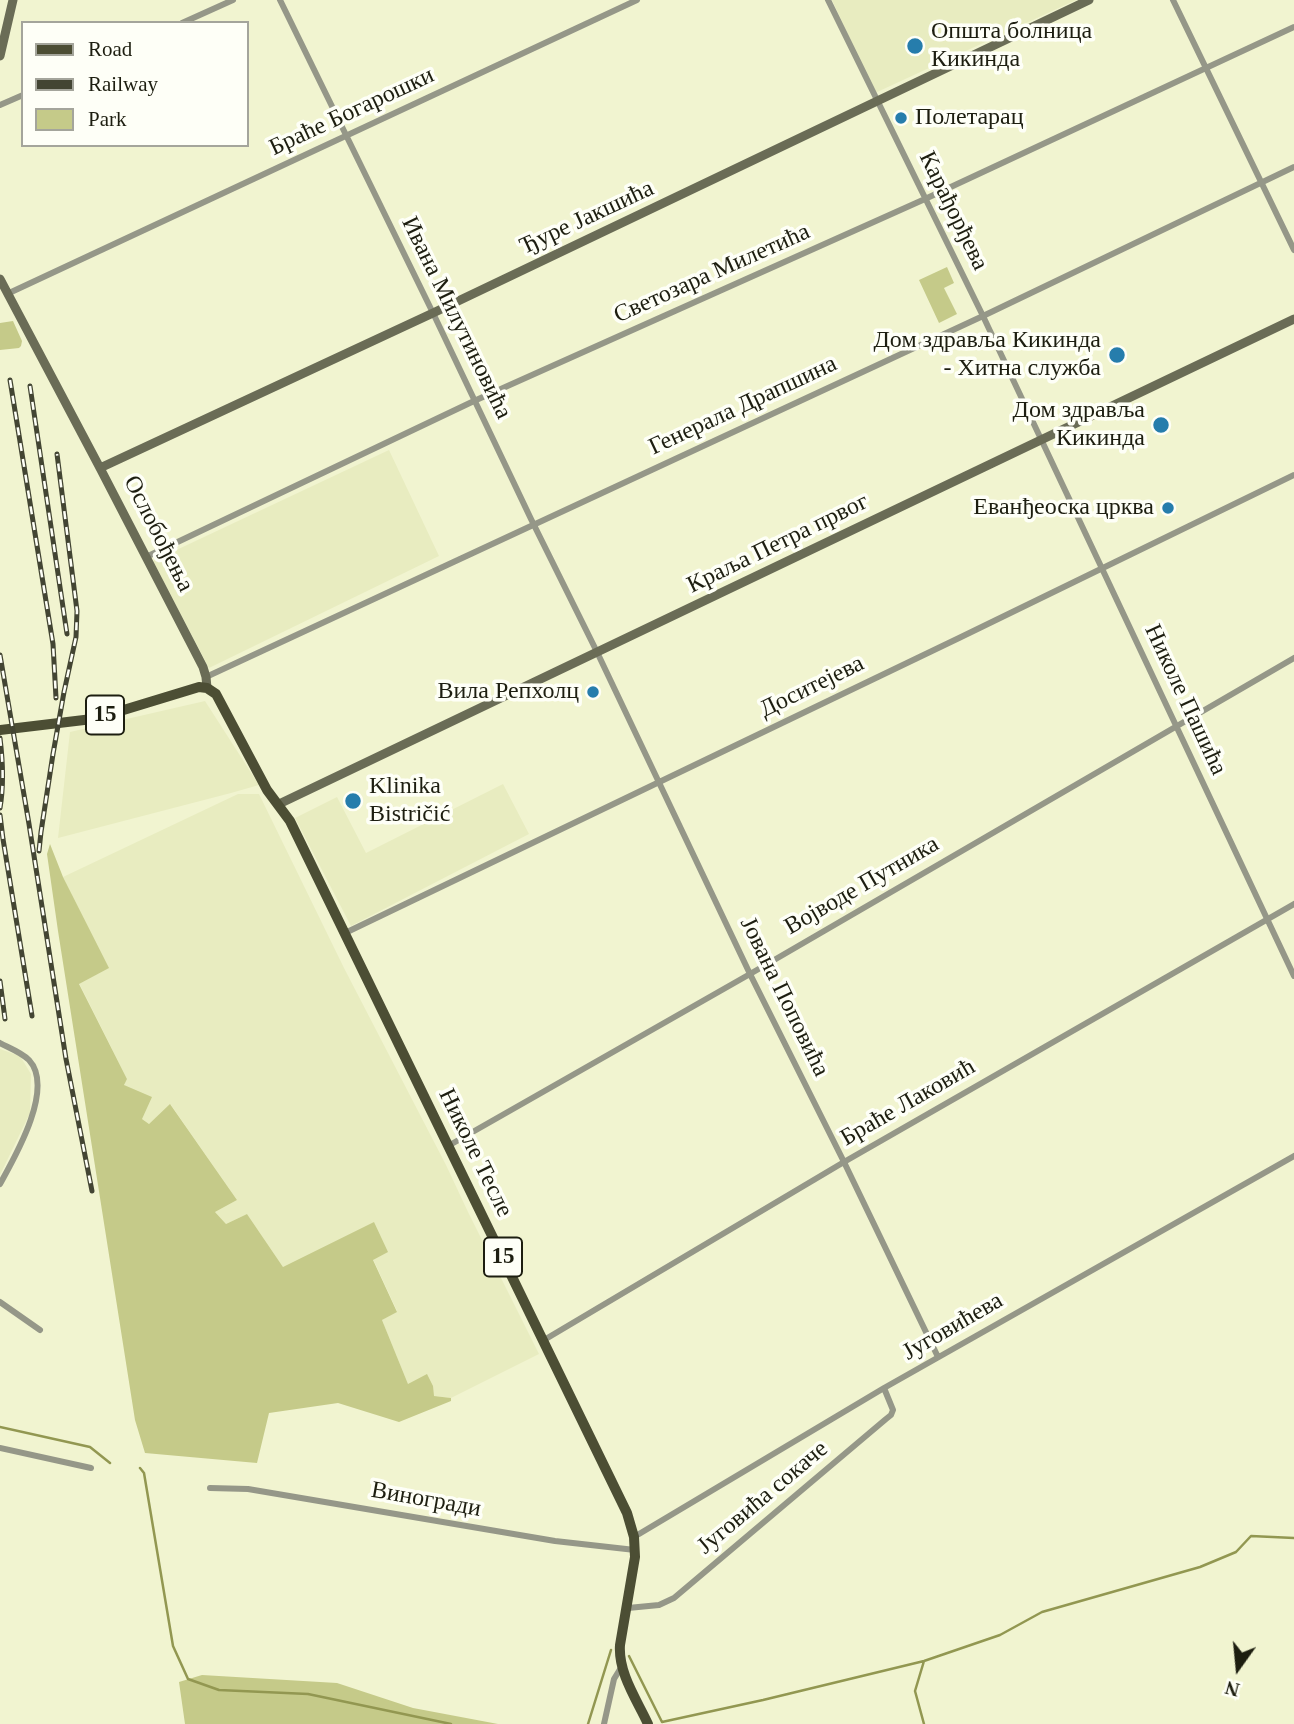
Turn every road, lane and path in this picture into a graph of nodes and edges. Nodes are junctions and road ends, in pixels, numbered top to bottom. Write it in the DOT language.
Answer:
graph roads {
  1 [pos="13,0"];
  2 [pos="233,0"];
  3 [pos="280,0"];
  4 [pos="637,0"];
  5 [pos="828,0"];
  6 [pos="1089,0"];
  7 [pos="1173,0"];
  8 [pos="187,21"];
  9 [pos="1294,27"];
  10 [pos="0,56"];
  11 [pos="1207,68"];
  12 [pos="21,96"];
  13 [pos="878,102"];
  14 [pos="0,105"];
  15 [pos="346,136"];
  16 [pos="1294,167"];
  17 [pos="1262,183"];
  18 [pos="925,199"];
  19 [pos="1294,250"];
  20 [pos="0,279"];
  21 [pos="7,293"];
  22 [pos="433,313"];
  23 [pos="983,316"];
  24 [pos="1294,319"];
  25 [pos="474,401"];
  26 [pos="1042,440"];
  27 [pos="100,468"];
  28 [pos="1294,475"];
  29 [pos="534,525"];
  30 [pos="146,557"];
  31 [pos="1102,569"];
  32 [pos="597,652"];
  33 [pos="1294,658"];
  34 [pos="207,683"];
  35 [pos="1176,727"];
  36 [pos="0,730"];
  37 [pos="659,782"];
  38 [pos="279,804"];
  39 [pos="1294,904"];
  40 [pos="1267,920"];
  41 [pos="345,933"];
  42 [pos="750,974"];
  43 [pos="1294,976"];
  44 [pos="0,1043"];
  45 [pos="448,1146"];
  46 [pos="1294,1156"];
  47 [pos="845,1162"];
  48 [pos="0,1184"];
  49 [pos="0,1302"];
  50 [pos="40,1330"];
  51 [pos="544,1340"];
  52 [pos="938,1357"];
  53 [pos="884,1388"];
  54 [pos="0,1448"];
  55 [pos="91,1468"];
  56 [pos="210,1488"];
  57 [pos="635,1537"];
  58 [pos="635,1550"];
  59 [pos="628,1608"];
  60 [pos="622,1666"];
  61 [pos="604,1724"];
  62 [pos="648,1724"];
  1 -- 10 [label="main road"];
  2 -- 8 [label="street"];
  3 -- 15 [label="street, Ивана Милутиновића"];
  4 -- 15 [label="street, Браће Богарошки"];
  5 -- 13 [label="street, Карађорђева"];
  6 -- 13 [label="main road, Ђуре Јакшића"];
  7 -- 11 [label="street"];
  9 -- 11 [label="street, Светозара Милетића"];
  11 -- 17 [label="street"];
  11 -- 18 [label="street, Светозара Милетића"];
  12 -- 14 [label="street"];
  13 -- 18 [label="street, Карађорђева"];
  13 -- 22 [label="main road, Ђуре Јакшића"];
  15 -- 21 [label="street, Браће Богарошки"];
  15 -- 22 [label="street, Ивана Милутиновића"];
  16 -- 17 [label="street, Генерала Драпшина"];
  17 -- 19 [label="street"];
  17 -- 23 [label="street, Генерала Драпшина"];
  18 -- 23 [label="street, Карађорђева"];
  18 -- 25 [label="street, Светозара Милетића"];
  20 -- 21 [label="main road, Ослобођења"];
  21 -- 27 [label="main road, Ослобођења"];
  22 -- 25 [label="street, Ивана Милутиновића"];
  22 -- 27 [label="main road, Ђуре Јакшића"];
  23 -- 26 [label="street, Карађорђева"];
  23 -- 29 [label="street, Генерала Драпшина"];
  24 -- 26 [label="main road, Краља Петра првог"];
  25 -- 29 [label="street, Ивана Милутиновића"];
  25 -- 30 [label="street, Светозара Милетића"];
  26 -- 31 [label="street, Николе Пашића"];
  26 -- 32 [label="main road, Краља Петра првог"];
  27 -- 30 [label="main road, Ослобођења"];
  28 -- 31 [label="street, Доситејева"];
  29 -- 32 [label="street, Ивана Милутиновића"];
  29 -- 34 [label="street, Генерала Драпшина"];
  30 -- 34 [label="main road, Ослобођења"];
  31 -- 35 [label="street, Николе Пашића"];
  31 -- 37 [label="street, Доситејева"];
  32 -- 37 [label="street, Јована Поповића"];
  32 -- 38 [label="main road, Краља Петра првог"];
  33 -- 35 [label="street, Војводе Путника"];
  34 -- 36 [label="main road, 15"];
  34 -- 38 [label="main road, Ослобођења / 15"];
  35 -- 40 [label="street, Николе Пашића"];
  35 -- 42 [label="street, Војводе Путника"];
  37 -- 41 [label="street, Доситејева"];
  37 -- 42 [label="street, Јована Поповића"];
  38 -- 41 [label="main road, Николе Тесле / 15"];
  39 -- 40 [label="street, Браће Лаковић"];
  40 -- 43 [label="street, Николе Пашића"];
  40 -- 47 [label="street, Браће Лаковић"];
  41 -- 45 [label="main road, Николе Тесле / 15"];
  42 -- 45 [label="street, Војводе Путника"];
  42 -- 47 [label="street, Јована Поповића"];
  44 -- 48 [label="street"];
  45 -- 51 [label="main road, Николе Тесле / 15"];
  46 -- 52 [label="street, Југовићева"];
  47 -- 51 [label="street, Браће Лаковић"];
  47 -- 52 [label="street, Јована Поповића"];
  49 -- 50 [label="street"];
  51 -- 57 [label="main road, Николе Тесле / 15"];
  52 -- 53 [label="street, Југовићева"];
  53 -- 57 [label="street, Југовићева"];
  53 -- 59 [label="street, Југовића сокаче"];
  54 -- 55 [label="street"];
  56 -- 58 [label="street, Виногради"];
  57 -- 58 [label="main road, Николе Тесле / 15"];
  58 -- 59 [label="main road, Николе Тесле / 15"];
  59 -- 60 [label="main road, Николе Тесле / 15"];
  60 -- 61 [label="street"];
  60 -- 62 [label="main road, Николе Тесле / 15"];
}
